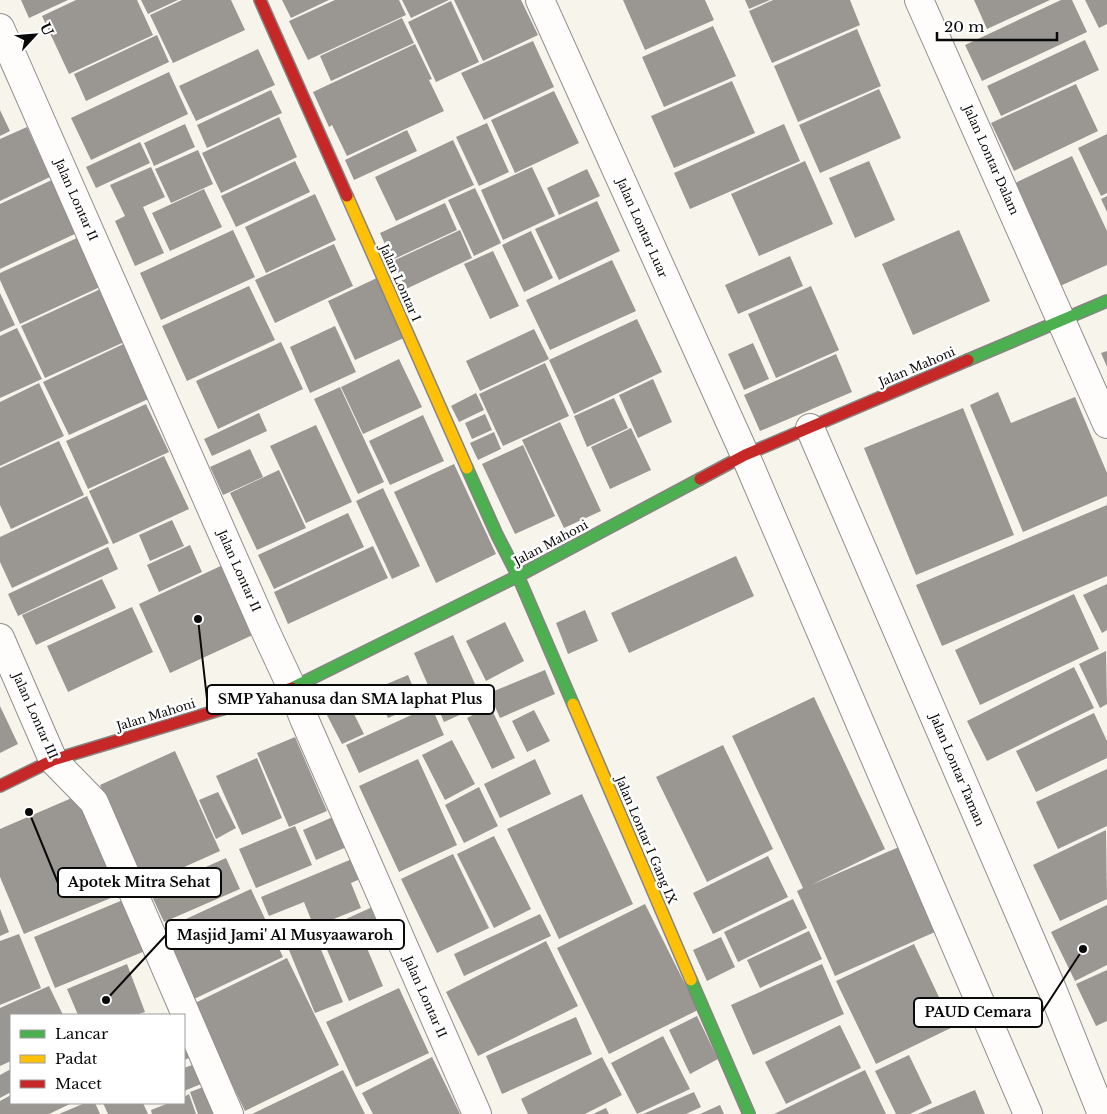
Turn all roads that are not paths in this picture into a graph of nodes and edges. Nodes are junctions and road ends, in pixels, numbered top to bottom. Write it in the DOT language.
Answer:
graph roads {
  1 [pos="260,0"];
  2 [pos="540,0"];
  3 [pos="919,0"];
  4 [pos="0,28"];
  5 [pos="1107,301"];
  6 [pos="1061,320"];
  7 [pos="1107,424"];
  8 [pos="810,428"];
  9 [pos="745,456"];
  10 [pos="518,576"];
  11 [pos="0,638"];
  12 [pos="292,688"];
  13 [pos="53,760"];
  14 [pos="0,786"];
  15 [pos="229,1114"];
  16 [pos="477,1114"];
  17 [pos="749,1114"];
  18 [pos="1028,1114"];
  19 [pos="1102,1114"];
  1 -- 10 [label="street, Jalan Lontar I"];
  2 -- 9 [label="street, Jalan Lontar Luar"];
  3 -- 6 [label="street, Jalan Lontar Dalam"];
  4 -- 12 [label="street, Jalan Lontar II"];
  5 -- 6 [label="street, Jalan Mahoni"];
  6 -- 7 [label="street, Jalan Lontar Dalam"];
  6 -- 8 [label="street, Jalan Mahoni"];
  8 -- 9 [label="street, Jalan Mahoni"];
  8 -- 19 [label="street, Jalan Lontar Taman"];
  9 -- 10 [label="street, Jalan Mahoni"];
  9 -- 18 [label="street"];
  10 -- 12 [label="street, Jalan Mahoni"];
  10 -- 17 [label="street, Jalan Lontar I Gang IX"];
  11 -- 13 [label="street, Jalan Lontar III"];
  12 -- 13 [label="street, Jalan Mahoni"];
  12 -- 16 [label="street, Jalan Lontar II"];
  13 -- 14 [label="street, Jalan Mahoni"];
  13 -- 15 [label="street, Jalan Lontar III"];
}
